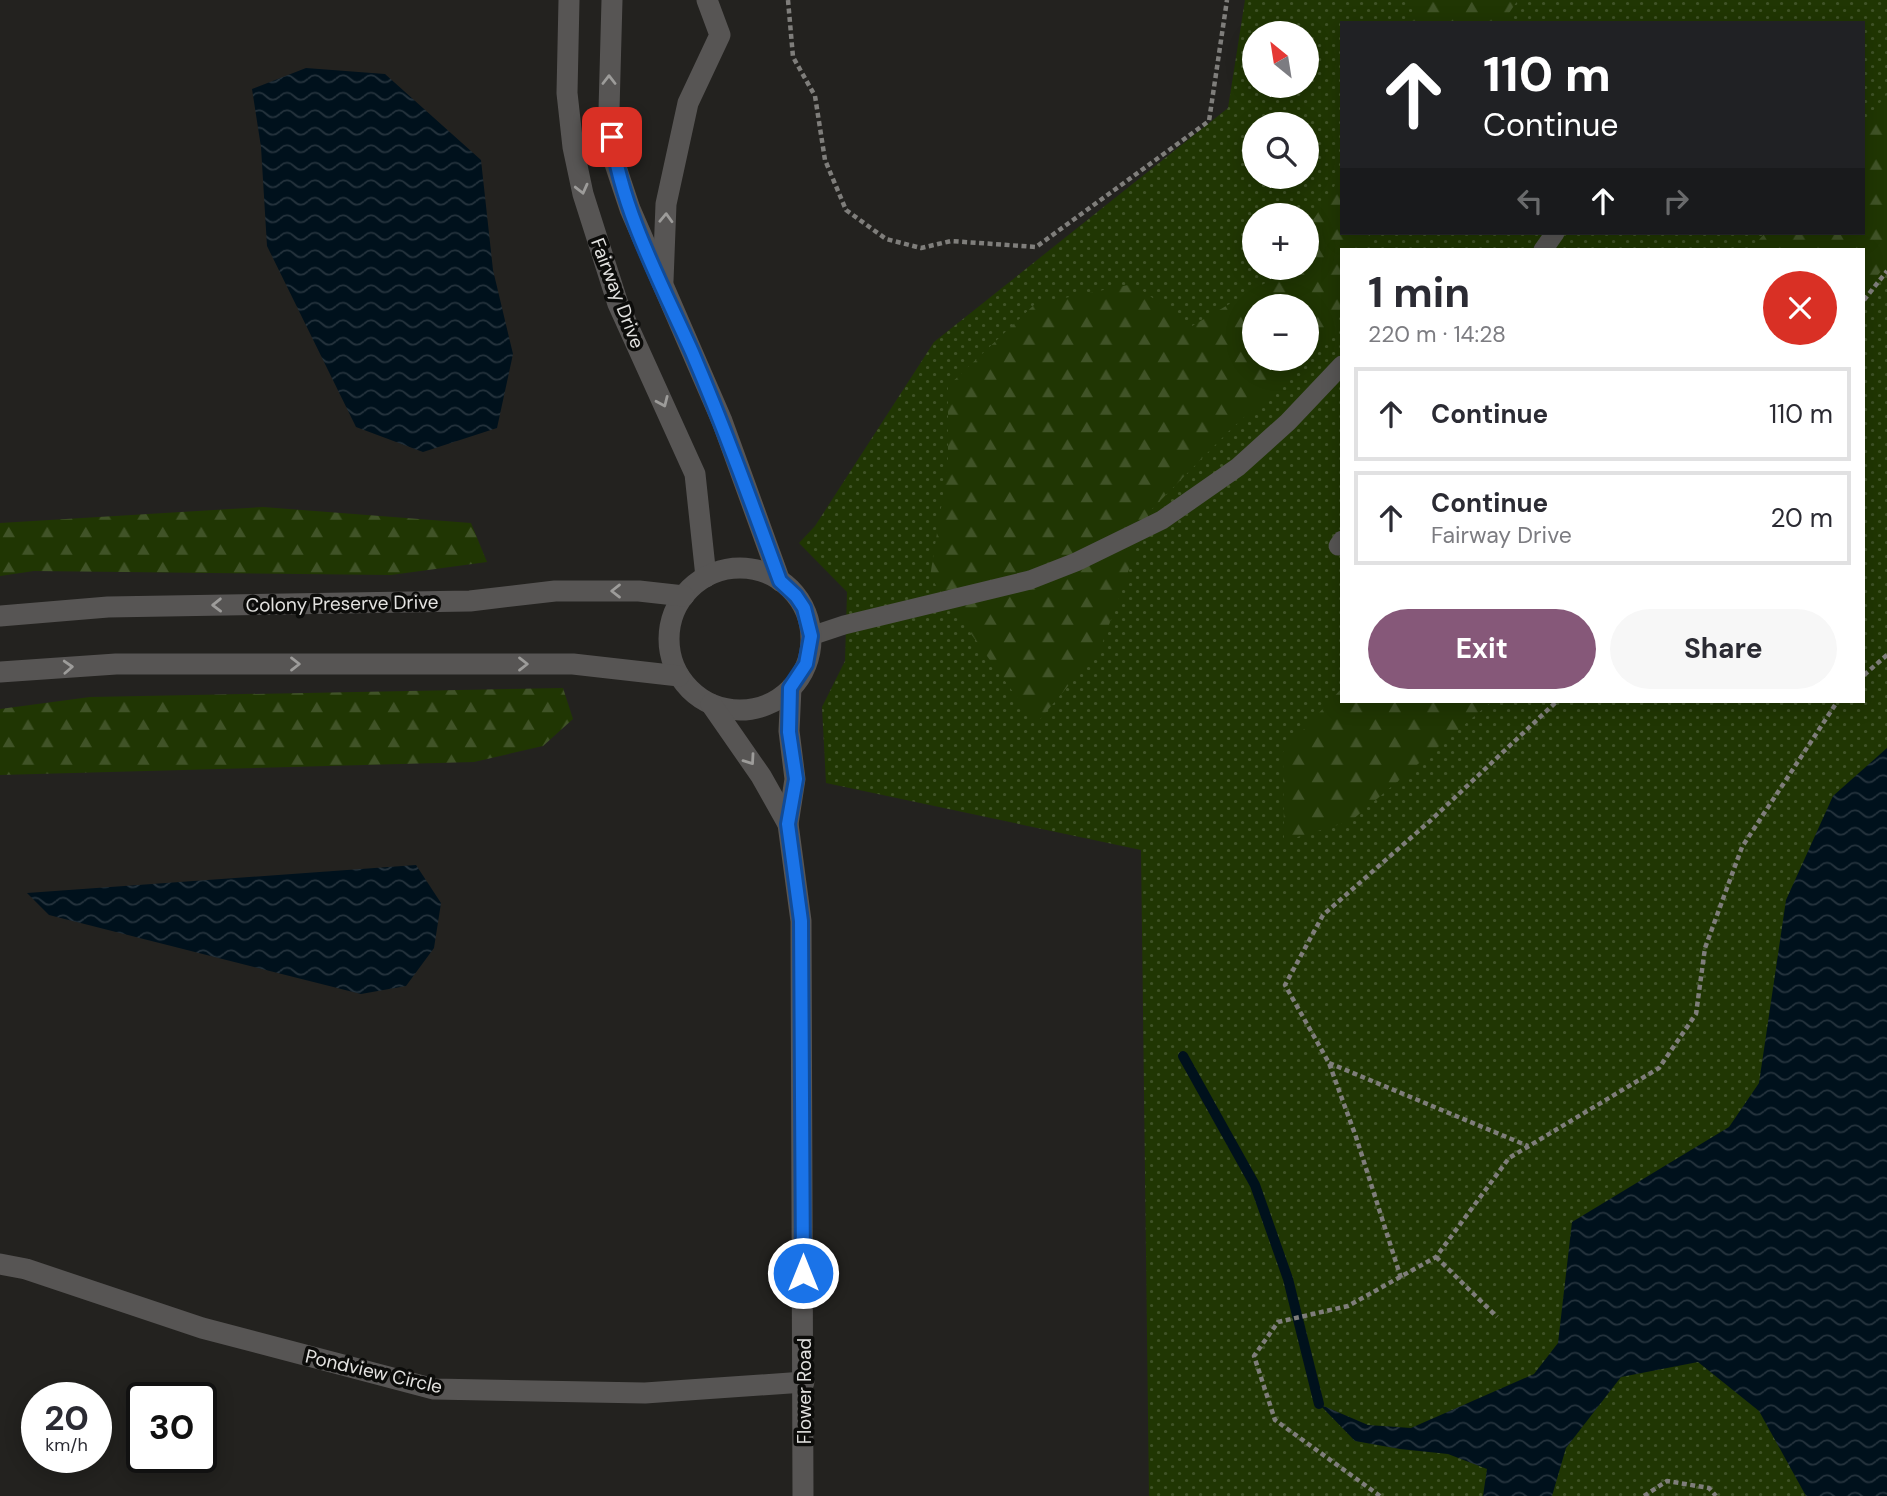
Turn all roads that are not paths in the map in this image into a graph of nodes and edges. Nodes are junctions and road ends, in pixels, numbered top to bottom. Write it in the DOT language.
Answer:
graph roads {
  1 [pos="569,0"];
  2 [pos="612,0"];
  3 [pos="707,0"];
  4 [pos="663,286"];
  5 [pos="1340,367"];
  6 [pos="706,577"];
  7 [pos="780,581"];
  8 [pos="684,596"];
  9 [pos="0,615"];
  10 [pos="811,636"];
  11 [pos="0,673"];
  12 [pos="679,677"];
  13 [pos="790,688"];
  14 [pos="711,704"];
  15 [pos="788,824"];
  16 [pos="0,1264"];
  17 [pos="804,1382"];
  18 [pos="803,1496"];
  1 -- 6 [label="street, Fairway Drive, one-way"];
  4 -- 2 [label="street, one-way"];
  4 -- 3 [label="street, one-way"];
  4 -- 7 [label="street"];
  5 -- 10 [label="lane"];
  6 -- 7 [label="street"];
  6 -- 8 [label="street"];
  7 -- 10 [label="street"];
  8 -- 9 [label="street, Colony Preserve Drive, one-way"];
  8 -- 12 [label="street"];
  10 -- 13 [label="street"];
  11 -- 12 [label="street, one-way"];
  12 -- 14 [label="street"];
  13 -- 14 [label="street"];
  13 -- 15 [label="street, Flower Road"];
  14 -- 15 [label="street, Flower Road, one-way"];
  15 -- 17 [label="street, Flower Road"];
  16 -- 17 [label="street, Pondview Circle"];
  17 -- 18 [label="street, Flower Road"];
}
